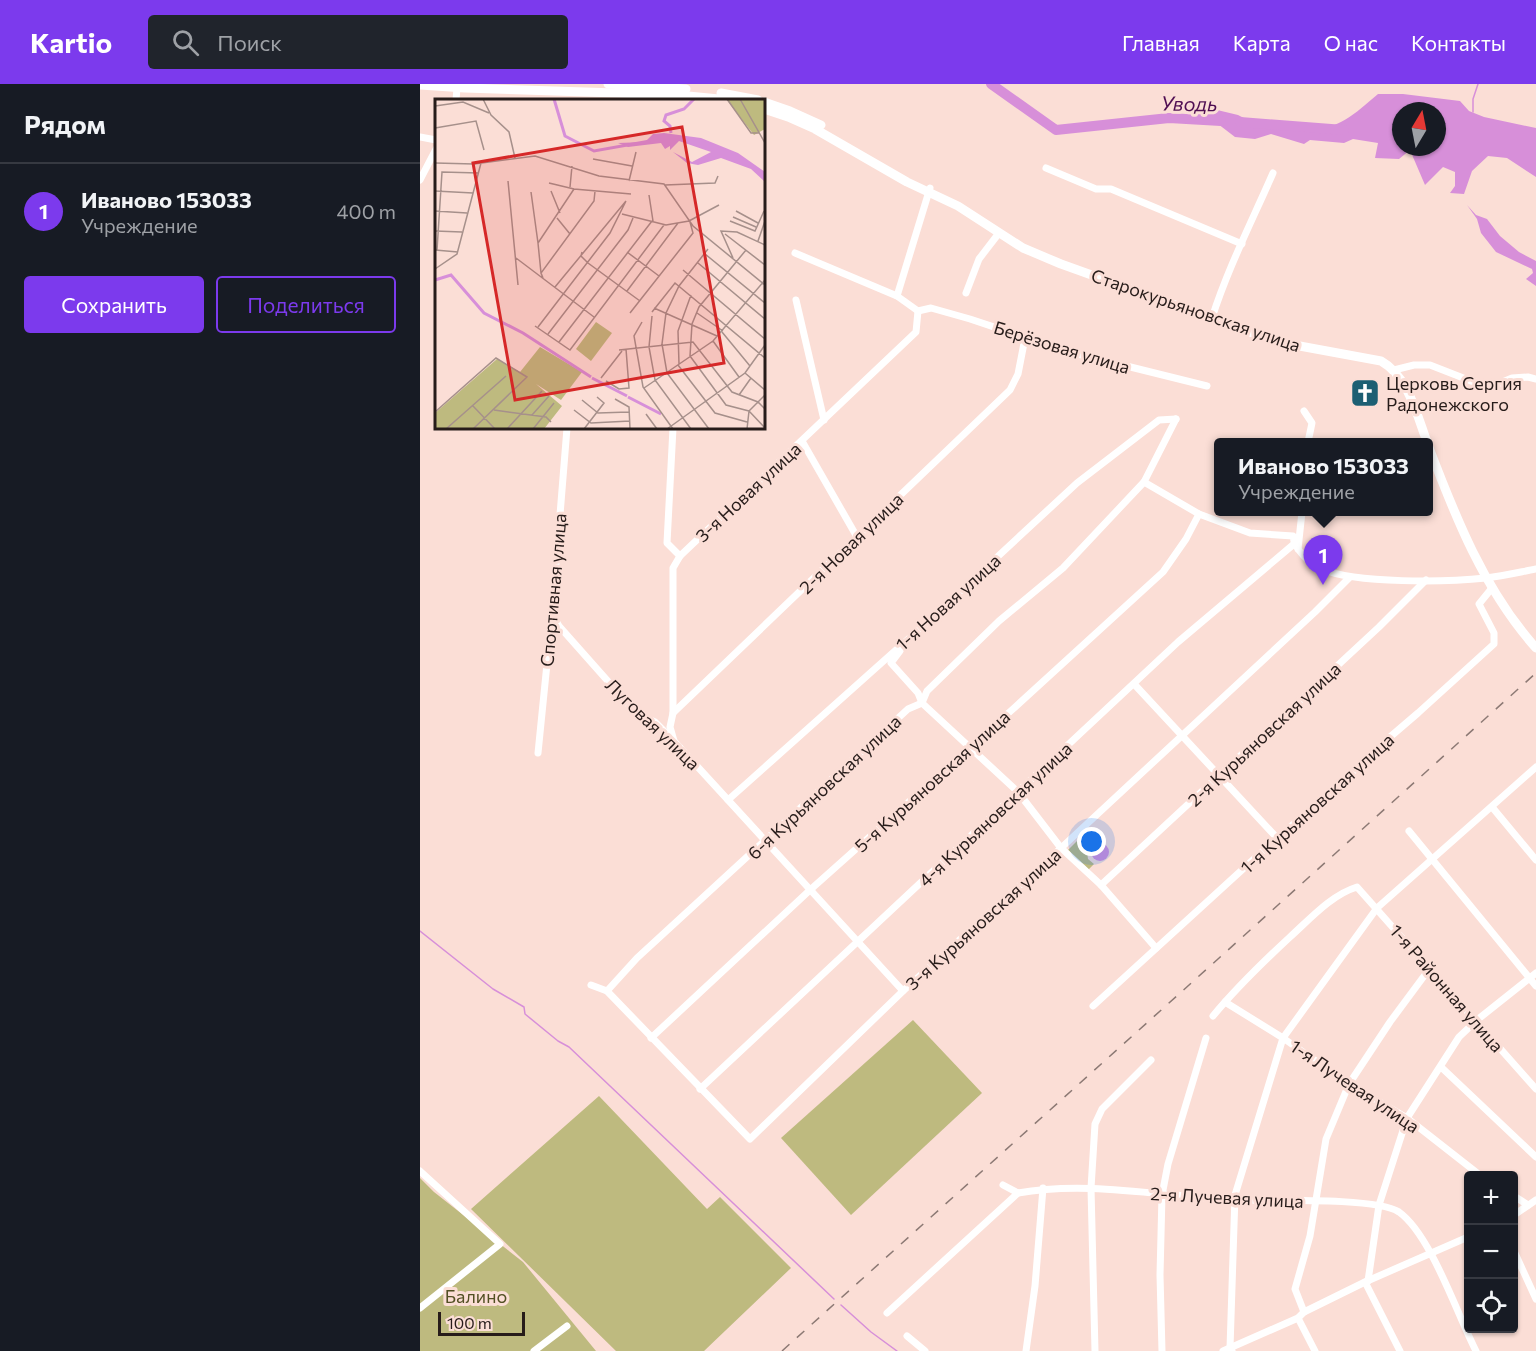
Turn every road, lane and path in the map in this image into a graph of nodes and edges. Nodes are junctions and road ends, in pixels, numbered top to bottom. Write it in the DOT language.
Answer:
graph roads {
  1 [pos="608,84"];
  2 [pos="620,84"];
  3 [pos="658,84"];
  4 [pos="420,85"];
  5 [pos="457,88"];
  6 [pos="641,88"];
  7 [pos="678,88"];
  8 [pos="456,99"];
  9 [pos="719,99"];
  10 [pos="753,99"];
  11 [pos="765,102"];
  12 [pos="765,109"];
  13 [pos="420,137"];
  14 [pos="435,141"];
  15 [pos="435,151"];
  16 [pos="1046,168"];
  17 [pos="1273,173"];
  18 [pos="420,180"];
  19 [pos="929,190"];
  20 [pos="999,233"];
  21 [pos="1242,244"];
  22 [pos="795,253"];
  23 [pos="966,293"];
  24 [pos="897,296"];
  25 [pos="796,300"];
  26 [pos="918,311"];
  27 [pos="1212,318"];
  28 [pos="1025,338"];
  29 [pos="1394,370"];
  30 [pos="1536,379"];
  31 [pos="1207,387"];
  32 [pos="1304,411"];
  33 [pos="1176,419"];
  34 [pos="824,420"];
  35 [pos="567,429"];
  36 [pos="673,429"];
  37 [pos="1309,438"];
  38 [pos="1425,438"];
  39 [pos="802,441"];
  40 [pos="1433,456"];
  41 [pos="1144,482"];
  42 [pos="1199,514"];
  43 [pos="1301,516"];
  44 [pos="857,537"];
  45 [pos="1296,547"];
  46 [pos="680,556"];
  47 [pos="1536,569"];
  48 [pos="1350,577"];
  49 [pos="1486,578"];
  50 [pos="1425,580"];
  51 [pos="1492,588"];
  52 [pos="552,614"];
  53 [pos="908,639"];
  54 [pos="1533,644"];
  55 [pos="1135,685"];
  56 [pos="922,703"];
  57 [pos="673,713"];
  58 [pos="1182,736"];
  59 [pos="674,741"];
  60 [pos="970,747"];
  61 [pos="538,753"];
  62 [pos="1536,767"];
  63 [pos="1220,775"];
  64 [pos="1018,792"];
  65 [pos="731,803"];
  66 [pos="1492,807"];
  67 [pos="1409,831"];
  68 [pos="1277,838"];
  69 [pos="765,840"];
  70 [pos="1061,848"];
  71 [pos="1431,859"];
  72 [pos="1536,860"];
  73 [pos="1101,885"];
  74 [pos="810,890"];
  75 [pos="1377,908"];
  76 [pos="857,940"];
  77 [pos="1156,948"];
  78 [pos="1430,968"];
  79 [pos="1533,976"];
  80 [pos="591,985"];
  81 [pos="1536,986"];
  82 [pos="607,991"];
  83 [pos="903,991"];
  84 [pos="1224,1002"];
  85 [pos="1094,1006"];
  86 [pos="1213,1016"];
  87 [pos="1477,1020"];
  88 [pos="651,1038"];
  89 [pos="1206,1038"];
  90 [pos="1283,1038"];
  91 [pos="1151,1060"];
  92 [pos="1441,1067"];
  93 [pos="1349,1084"];
  94 [pos="700,1089"];
  95 [pos="1536,1089"];
  96 [pos="1407,1118"];
  97 [pos="1536,1157"];
  98 [pos="420,1171"];
  99 [pos="1475,1171"];
  100 [pos="1003,1185"];
  101 [pos="1043,1188"];
  102 [pos="1091,1188"];
  103 [pos="1018,1193"];
  104 [pos="1162,1195"];
  105 [pos="1518,1199"];
  106 [pos="1235,1200"];
  107 [pos="1536,1200"];
  108 [pos="1316,1201"];
  109 [pos="1379,1205"];
  110 [pos="1528,1205"];
  111 [pos="1518,1212"];
  112 [pos="1464,1239"];
  113 [pos="1431,1253"];
  114 [pos="1518,1260"];
  115 [pos="1367,1281"];
  116 [pos="1536,1299"];
  117 [pos="420,1308"];
  118 [pos="1304,1312"];
  119 [pos="887,1313"];
  120 [pos="1298,1318"];
  121 [pos="567,1326"];
  122 [pos="907,1336"];
  123 [pos="1228,1350"];
  124 [pos="534,1351"];
  125 [pos="925,1351"];
  126 [pos="1026,1351"];
  127 [pos="1095,1351"];
  128 [pos="1162,1351"];
  129 [pos="1315,1351"];
  130 [pos="1400,1351"];
  131 [pos="1476,1351"];
  1 -- 2 [label="main road"];
  2 -- 6 [label="main road"];
  3 -- 7 [label="main road"];
  4 -- 5 [label="main road"];
  5 -- 6 [label="main road"];
  5 -- 8 [label="street"];
  6 -- 7 [label="main road"];
  6 -- 9 [label="main road"];
  7 -- 10 [label="main road"];
  11 -- 19 [label="main road"];
  12 -- 19 [label="main road, Старокурьяновская улица"];
  13 -- 14 [label="street"];
  15 -- 18 [label="street"];
  16 -- 21 [label="street"];
  17 -- 21 [label="street"];
  19 -- 20 [label="main road, Старокурьяновская улица"];
  19 -- 24 [label="street"];
  20 -- 23 [label="street"];
  20 -- 27 [label="main road, Старокурьяновская улица"];
  21 -- 27 [label="street"];
  22 -- 24 [label="street"];
  24 -- 26 [label="street"];
  25 -- 34 [label="street"];
  26 -- 28 [label="street, Берёзовая улица"];
  26 -- 34 [label="street, 3-я Новая улица"];
  27 -- 29 [label="main road, Старокурьяновская улица"];
  28 -- 31 [label="street, Берёзовая улица"];
  28 -- 44 [label="street, 2-я Новая улица"];
  29 -- 30 [label="street"];
  29 -- 38 [label="main road"];
  32 -- 37 [label="street"];
  33 -- 41 [label="street, 6-я Курьяновская улица"];
  33 -- 53 [label="street, 1-я Новая улица"];
  34 -- 39 [label="street, 3-я Новая улица"];
  35 -- 52 [label="street, Спортивная улица"];
  36 -- 46 [label="street"];
  39 -- 44 [label="street"];
  39 -- 46 [label="street, 3-я Новая улица"];
  40 -- 49 [label="main road"];
  41 -- 42 [label="street"];
  41 -- 56 [label="street, 6-я Курьяновская улица"];
  42 -- 45 [label="street"];
  42 -- 60 [label="street, 5-я Курьяновская улица"];
  43 -- 45 [label="street"];
  44 -- 57 [label="street, 2-я Новая улица"];
  45 -- 48 [label="street"];
  45 -- 55 [label="street, 4-я Курьяновская улица"];
  46 -- 57 [label="street, 3-я Новая улица"];
  47 -- 49 [label="street"];
  48 -- 50 [label="street"];
  48 -- 58 [label="street, 3-я Курьяновская улица"];
  49 -- 50 [label="street"];
  49 -- 51 [label="main road"];
  50 -- 63 [label="street, 2-я Курьяновская улица"];
  51 -- 54 [label="main road"];
  51 -- 68 [label="street, 1-я Курьяновская улица"];
  52 -- 59 [label="street, Луговая улица"];
  52 -- 61 [label="street, Спортивная улица"];
  53 -- 56 [label="street"];
  53 -- 65 [label="street, 1-я Новая улица"];
  55 -- 58 [label="street"];
  55 -- 64 [label="street, 4-я Курьяновская улица"];
  56 -- 60 [label="street"];
  56 -- 69 [label="street, 6-я Курьяновская улица"];
  57 -- 59 [label="street"];
  58 -- 63 [label="street"];
  58 -- 70 [label="street, 3-я Курьяновская улица"];
  59 -- 65 [label="street, Луговая улица"];
  60 -- 64 [label="street"];
  60 -- 74 [label="street, 5-я Курьяновская улица"];
  62 -- 66 [label="street"];
  63 -- 68 [label="street"];
  63 -- 73 [label="street, 2-я Курьяновская улица"];
  64 -- 70 [label="street"];
  64 -- 76 [label="street, 4-я Курьяновская улица"];
  65 -- 69 [label="street, Луговая улица"];
  66 -- 71 [label="street"];
  66 -- 72 [label="street"];
  67 -- 71 [label="street"];
  68 -- 77 [label="street, 1-я Курьяновская улица"];
  69 -- 74 [label="street, Луговая улица"];
  69 -- 82 [label="street, 6-я Курьяновская улица"];
  70 -- 73 [label="street"];
  70 -- 83 [label="street, 3-я Курьяновская улица"];
  71 -- 75 [label="street"];
  71 -- 79 [label="street"];
  73 -- 77 [label="street"];
  74 -- 76 [label="street, Луговая улица"];
  74 -- 88 [label="street, 5-я Курьяновская улица"];
  75 -- 78 [label="street, 1-я Районная улица"];
  75 -- 84 [label="street, 1-я Районная улица"];
  75 -- 90 [label="street"];
  76 -- 83 [label="street, Луговая улица"];
  76 -- 94 [label="street, 4-я Курьяновская улица"];
  77 -- 85 [label="street, 1-я Курьяновская улица"];
  78 -- 87 [label="street, 1-я Районная улица"];
  78 -- 93 [label="street"];
  79 -- 81 [label="street"];
  79 -- 87 [label="street"];
  80 -- 82 [label="street"];
  82 -- 88 [label="street"];
  83 -- 94 [label="street, 3-я Курьяновская улица"];
  84 -- 86 [label="street"];
  84 -- 90 [label="street, 1-я Лучевая улица"];
  87 -- 92 [label="street"];
  87 -- 95 [label="street, 1-я Районная улица"];
  88 -- 94 [label="street"];
  89 -- 104 [label="street"];
  90 -- 93 [label="street, 1-я Лучевая улица"];
  90 -- 106 [label="street"];
  91 -- 102 [label="street"];
  92 -- 96 [label="street"];
  92 -- 97 [label="street"];
  93 -- 96 [label="street, 1-я Лучевая улица"];
  93 -- 108 [label="street"];
  96 -- 99 [label="street, 1-я Лучевая улица"];
  96 -- 109 [label="street"];
  98 -- 117 [label="street"];
  100 -- 103 [label="street"];
  101 -- 102 [label="street, 2-я Лучевая улица"];
  101 -- 103 [label="street, 2-я Лучевая улица"];
  101 -- 126 [label="street"];
  102 -- 104 [label="street, 2-я Лучевая улица"];
  102 -- 127 [label="street"];
  103 -- 119 [label="street"];
  104 -- 106 [label="street, 2-я Лучевая улица"];
  104 -- 128 [label="street"];
  105 -- 110 [label="street"];
  106 -- 108 [label="street, 2-я Лучевая улица"];
  106 -- 123 [label="street"];
  107 -- 110 [label="street"];
  108 -- 109 [label="street, 2-я Лучевая улица"];
  108 -- 118 [label="street"];
  109 -- 113 [label="street, 2-я Лучевая улица"];
  109 -- 115 [label="street"];
  110 -- 111 [label="street"];
  112 -- 113 [label="street"];
  113 -- 115 [label="street"];
  113 -- 131 [label="street, 2-я Лучевая улица"];
  114 -- 116 [label="street"];
  115 -- 118 [label="street"];
  115 -- 130 [label="street"];
  118 -- 120 [label="street"];
  120 -- 123 [label="street"];
  120 -- 129 [label="street"];
  121 -- 124 [label="street"];
  122 -- 125 [label="street"];
}
